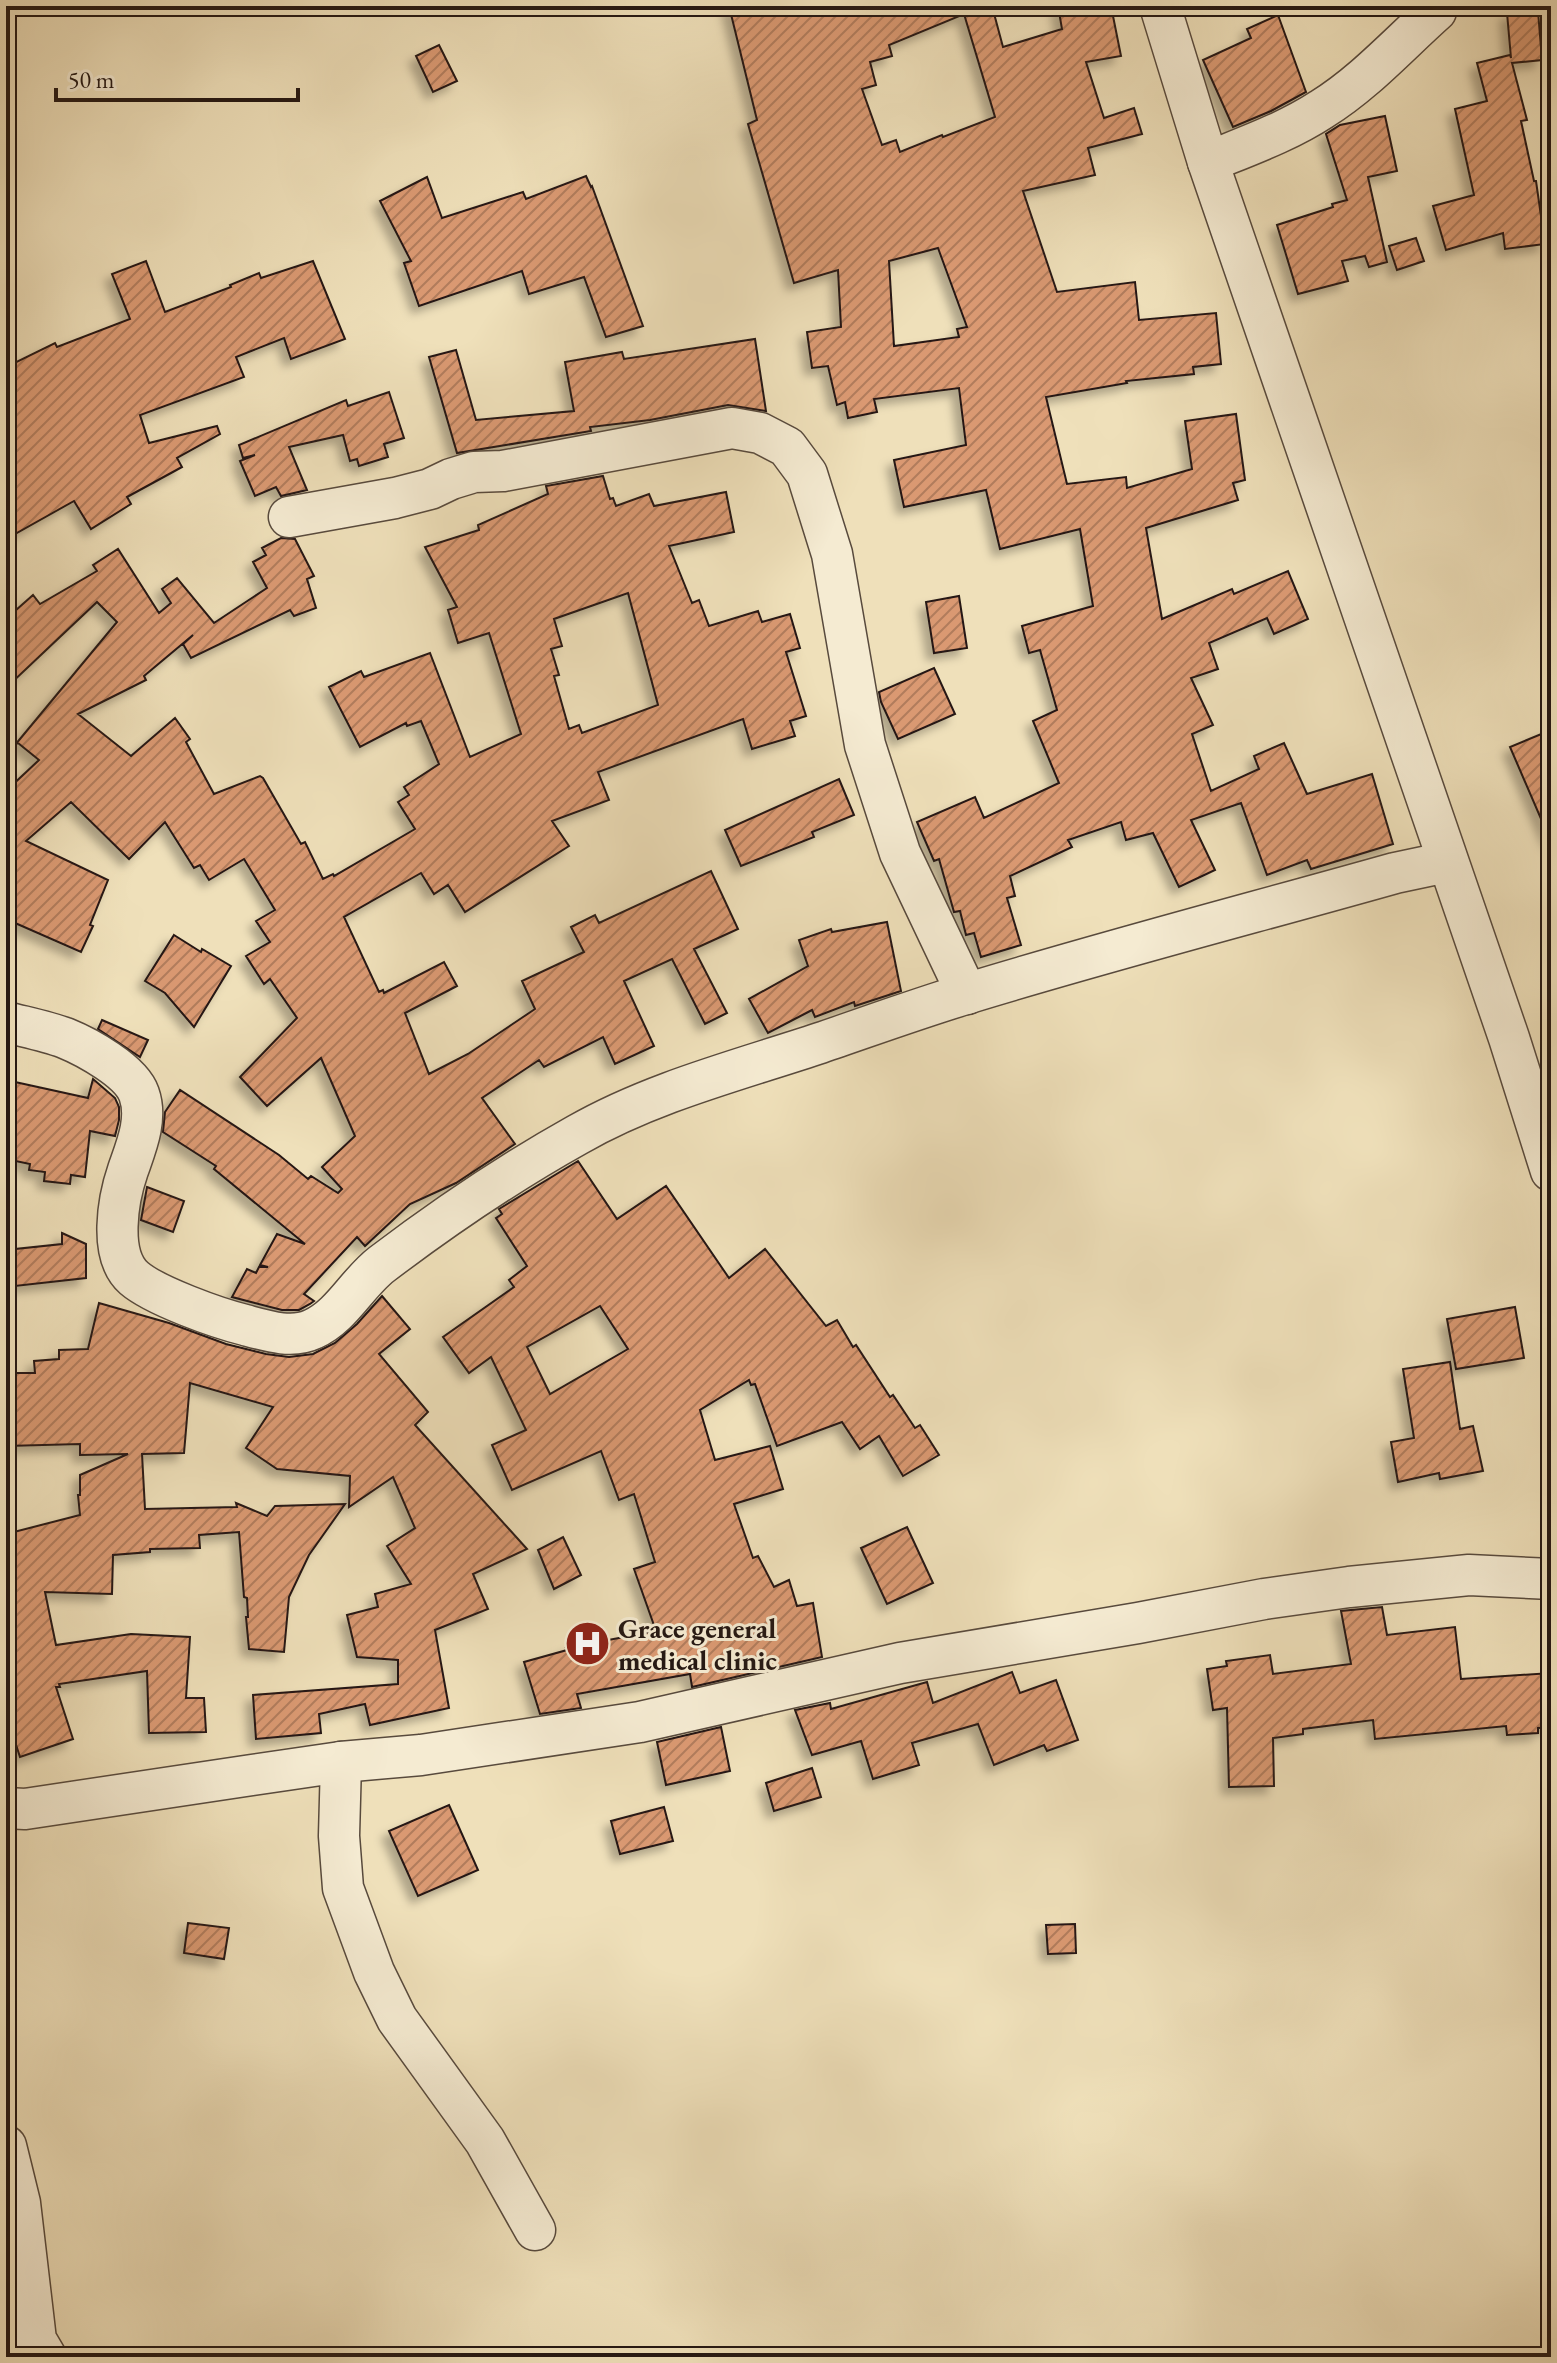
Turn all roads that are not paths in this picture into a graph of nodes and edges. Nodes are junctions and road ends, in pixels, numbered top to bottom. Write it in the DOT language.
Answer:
graph roads {
  1 [pos="1160,6"];
  2 [pos="1437,6"];
  3 [pos="1208,162"];
  4 [pos="289,517"];
  5 [pos="1447,862"];
  6 [pos="967,994"];
  7 [pos="6,1022"];
  8 [pos="1551,1171"];
  9 [pos="1551,1579"];
  10 [pos="341,1762"];
  11 [pos="6,1808"];
  12 [pos="6,2146"];
  13 [pos="535,2230"];
  14 [pos="46,2357"];
  1 -- 3 [label="street"];
  2 -- 3 [label="street"];
  3 -- 5 [label="street"];
  4 -- 6 [label="street"];
  5 -- 6 [label="street"];
  5 -- 8 [label="street"];
  6 -- 7 [label="street"];
  9 -- 10 [label="street"];
  10 -- 11 [label="street"];
  10 -- 13 [label="street"];
  12 -- 14 [label="street"];
}
